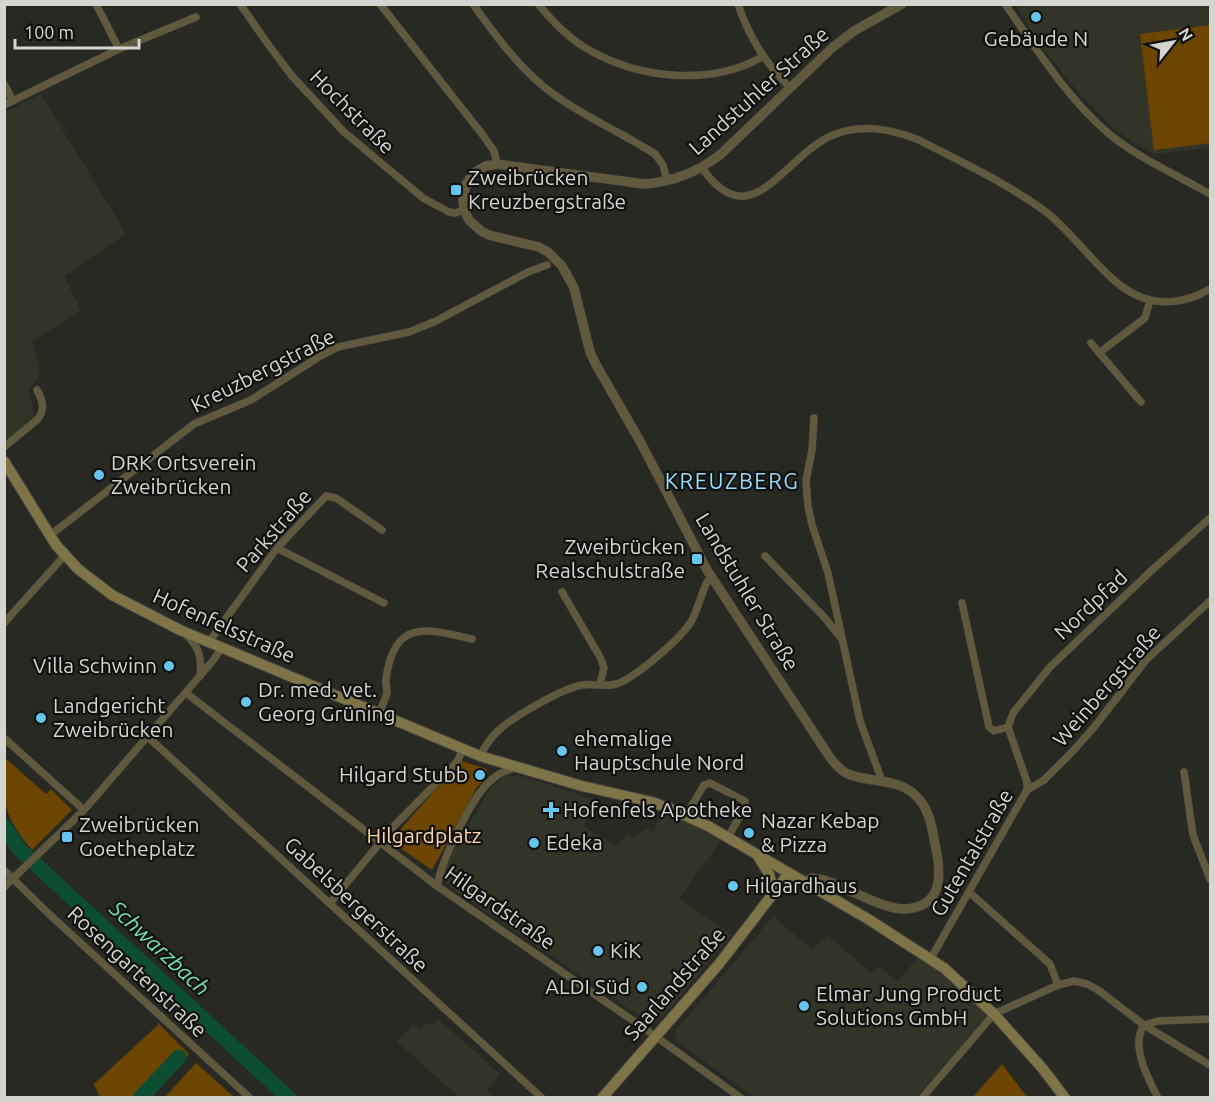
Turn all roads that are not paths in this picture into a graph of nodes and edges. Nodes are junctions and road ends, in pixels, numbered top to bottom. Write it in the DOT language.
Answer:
graph roads {
  1 [pos="96,4"];
  2 [pos="240,4"];
  3 [pos="380,4"];
  4 [pos="472,4"];
  5 [pos="538,4"];
  6 [pos="738,4"];
  7 [pos="902,4"];
  8 [pos="1005,4"];
  9 [pos="196,17"];
  10 [pos="119,49"];
  11 [pos="762,57"];
  12 [pos="4,84"];
  13 [pos="790,88"];
  14 [pos="13,101"];
  15 [pos="4,105"];
  16 [pos="497,164"];
  17 [pos="702,168"];
  18 [pos="667,181"];
  19 [pos="1210,194"];
  20 [pos="464,210"];
  21 [pos="547,265"];
  22 [pos="1210,289"];
  23 [pos="1150,300"];
  24 [pos="1091,343"];
  25 [pos="1099,352"];
  26 [pos="37,390"];
  27 [pos="1140,402"];
  28 [pos="814,418"];
  29 [pos="4,447"];
  30 [pos="4,461"];
  31 [pos="1210,519"];
  32 [pos="382,530"];
  33 [pos="49,536"];
  34 [pos="277,548"];
  35 [pos="65,555"];
  36 [pos="765,556"];
  37 [pos="712,578"];
  38 [pos="562,592"];
  39 [pos="1210,601"];
  40 [pos="384,603"];
  41 [pos="962,603"];
  42 [pos="4,623"];
  43 [pos="180,630"];
  44 [pos="472,639"];
  45 [pos="843,640"];
  46 [pos="209,642"];
  47 [pos="222,648"];
  48 [pos="200,676"];
  49 [pos="600,684"];
  50 [pos="186,693"];
  51 [pos="379,714"];
  52 [pos="1008,727"];
  53 [pos="148,737"];
  54 [pos="4,738"];
  55 [pos="463,749"];
  56 [pos="480,756"];
  57 [pos="516,767"];
  58 [pos="1184,772"];
  59 [pos="882,782"];
  60 [pos="1027,790"];
  61 [pos="84,810"];
  62 [pos="686,815"];
  63 [pos="728,837"];
  64 [pos="380,842"];
  65 [pos="758,856"];
  66 [pos="4,870"];
  67 [pos="789,873"];
  68 [pos="13,879"];
  69 [pos="1210,879"];
  70 [pos="806,882"];
  71 [pos="437,886"];
  72 [pos="4,887"];
  73 [pos="969,892"];
  74 [pos="774,893"];
  75 [pos="330,903"];
  76 [pos="931,958"];
  77 [pos="1058,985"];
  78 [pos="994,1014"];
  79 [pos="1210,1019"];
  80 [pos="1144,1025"];
  81 [pos="656,1036"];
  82 [pos="1210,1065"];
  83 [pos="250,1098"];
  84 [pos="542,1098"];
  85 [pos="602,1098"];
  86 [pos="741,1098"];
  87 [pos="921,1098"];
  88 [pos="1065,1098"];
  89 [pos="1158,1098"];
  1 -- 10 [label="street"];
  2 -- 20 [label="street, Hochstraße"];
  3 -- 16 [label="street"];
  4 -- 18 [label="street"];
  5 -- 11 [label="street"];
  6 -- 11 [label="street"];
  7 -- 13 [label="street, Landstuhler Straße"];
  8 -- 19 [label="street"];
  9 -- 10 [label="street"];
  10 -- 14 [label="street"];
  11 -- 13 [label="street"];
  12 -- 14 [label="street"];
  13 -- 17 [label="street, Landstuhler Straße"];
  14 -- 15 [label="street"];
  16 -- 18 [label="street, Landstuhler Straße"];
  16 -- 20 [label="street"];
  17 -- 18 [label="street, Landstuhler Straße"];
  17 -- 23 [label="street"];
  20 -- 37 [label="street, Landstuhler Straße"];
  21 -- 33 [label="street, Kreuzbergstraße"];
  22 -- 23 [label="street"];
  23 -- 25 [label="street"];
  24 -- 25 [label="street"];
  25 -- 27 [label="street"];
  26 -- 29 [label="street"];
  28 -- 45 [label="street"];
  30 -- 33 [label="main road, Hofenfelsstraße"];
  31 -- 52 [label="street, Nordpfad"];
  32 -- 34 [label="street, Parkstraße"];
  33 -- 35 [label="main road, Hofenfelsstraße"];
  34 -- 40 [label="street"];
  34 -- 46 [label="street, Parkstraße"];
  35 -- 42 [label="street"];
  35 -- 43 [label="main road, Hofenfelsstraße"];
  36 -- 45 [label="street"];
  37 -- 49 [label="street"];
  37 -- 59 [label="street, Landstuhler Straße"];
  38 -- 49 [label="street"];
  39 -- 60 [label="street, Weinbergstraße"];
  41 -- 52 [label="street"];
  43 -- 46 [label="main road, Hofenfelsstraße"];
  43 -- 48 [label="street"];
  44 -- 51 [label="street"];
  45 -- 59 [label="street"];
  46 -- 47 [label="main road, Hofenfelsstraße"];
  47 -- 48 [label="street"];
  47 -- 51 [label="main road, Hofenfelsstraße"];
  48 -- 50 [label="street"];
  49 -- 56 [label="street"];
  50 -- 53 [label="street"];
  50 -- 64 [label="street, Hilgardstraße"];
  51 -- 55 [label="main road, Hofenfelsstraße"];
  52 -- 60 [label="street, Gutentalstraße"];
  53 -- 61 [label="street"];
  53 -- 75 [label="street, Gabelsbergerstraße"];
  54 -- 61 [label="street"];
  55 -- 56 [label="main road, Hofenfelsstraße"];
  55 -- 64 [label="street"];
  56 -- 57 [label="main road, Hofenfelsstraße"];
  57 -- 62 [label="main road, Hofenfelsstraße"];
  57 -- 71 [label="street"];
  58 -- 69 [label="street"];
  59 -- 70 [label="street, Landstuhler Straße"];
  60 -- 73 [label="street, Gutentalstraße"];
  61 -- 68 [label="street"];
  62 -- 63 [label="main road, Hofenfelsstraße"];
  62 -- 63 [label="street"];
  63 -- 65 [label="main road, Hofenfelsstraße"];
  64 -- 71 [label="street, Hilgardstraße"];
  64 -- 75 [label="street"];
  65 -- 67 [label="main road, Hofenfelsstraße"];
  65 -- 74 [label="main road"];
  66 -- 68 [label="street, Rosengartenstraße"];
  67 -- 70 [label="main road, Hofenfelsstraße"];
  67 -- 74 [label="main road, Saarlandstraße"];
  68 -- 72 [label="street"];
  68 -- 83 [label="street, Rosengartenstraße"];
  70 -- 76 [label="main road, Hofenfelsstraße"];
  71 -- 81 [label="street, Hilgardstraße"];
  73 -- 76 [label="street, Gutentalstraße"];
  73 -- 77 [label="street"];
  74 -- 81 [label="main road, Saarlandstraße"];
  75 -- 84 [label="street, Gabelsbergerstraße"];
  76 -- 78 [label="main road, Hofenfelsstraße"];
  77 -- 78 [label="street"];
  77 -- 80 [label="street"];
  78 -- 87 [label="street"];
  78 -- 88 [label="main road, Hofenfelsstraße"];
  79 -- 80 [label="street"];
  80 -- 82 [label="street"];
  80 -- 89 [label="street"];
  81 -- 85 [label="main road, Saarlandstraße"];
  81 -- 86 [label="street, Hilgardstraße"];
}
